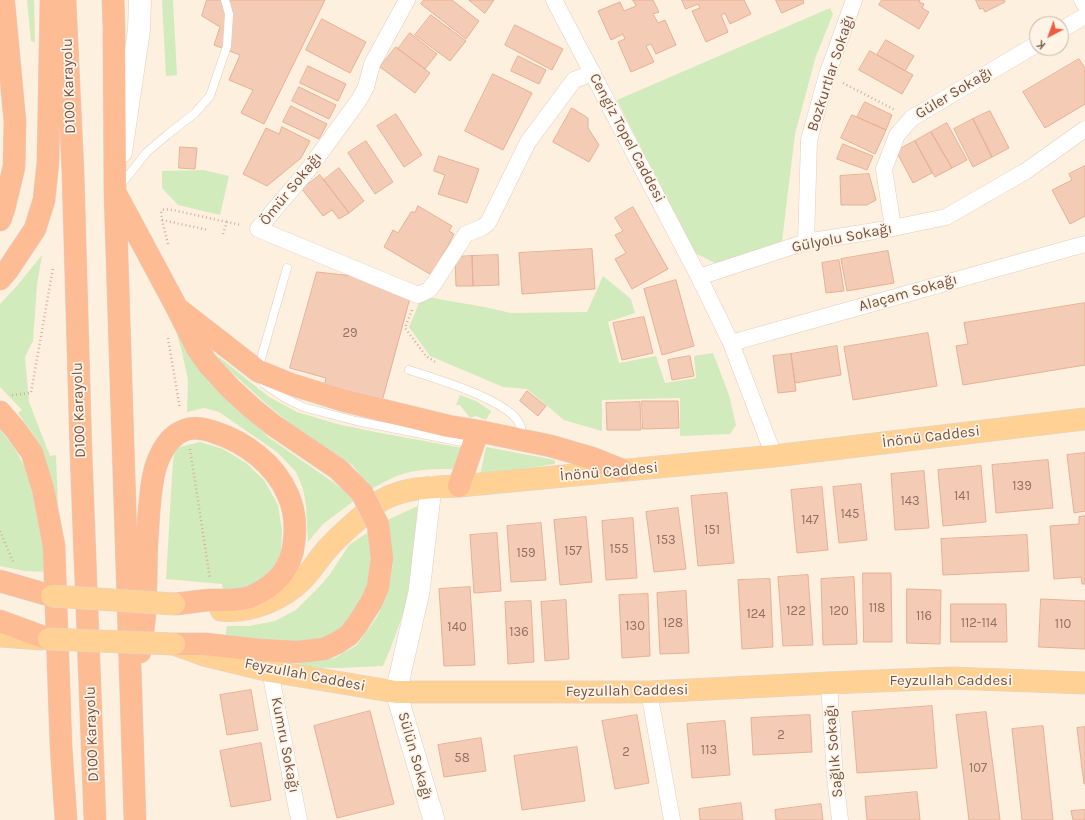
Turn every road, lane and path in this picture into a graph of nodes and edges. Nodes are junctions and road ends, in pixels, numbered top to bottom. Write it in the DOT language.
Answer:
graph roads {
  1 [pos="52,0"];
  2 [pos="65,0"];
  3 [pos="113,0"];
  4 [pos="140,0"];
  5 [pos="225,0"];
  6 [pos="407,0"];
  7 [pos="554,0"];
  8 [pos="854,0"];
  9 [pos="1082,0"];
  10 [pos="3,2"];
  11 [pos="1085,5"];
  12 [pos="1085,16"];
  13 [pos="1069,25"];
  14 [pos="1029,49"];
  15 [pos="593,73"];
  16 [pos="827,75"];
  17 [pos="912,118"];
  18 [pos="1085,129"];
  19 [pos="48,162"];
  20 [pos="115,193"];
  21 [pos="0,220"];
  22 [pos="162,220"];
  23 [pos="227,222"];
  24 [pos="893,228"];
  25 [pos="258,229"];
  26 [pos="208,230"];
  27 [pos="223,234"];
  28 [pos="806,242"];
  29 [pos="1085,244"];
  30 [pos="169,247"];
  31 [pos="0,266"];
  32 [pos="54,268"];
  33 [pos="287,268"];
  34 [pos="699,277"];
  35 [pos="0,279"];
  36 [pos="177,308"];
  37 [pos="167,334"];
  38 [pos="731,343"];
  39 [pos="409,370"];
  40 [pos="258,371"];
  41 [pos="4,404"];
  42 [pos="180,409"];
  43 [pos="1085,419"];
  44 [pos="476,438"];
  45 [pos="521,440"];
  46 [pos="190,446"];
  47 [pos="774,456"];
  48 [pos="622,470"];
  49 [pos="459,486"];
  50 [pos="431,487"];
  51 [pos="0,531"];
  52 [pos="14,564"];
  53 [pos="210,579"];
  54 [pos="0,581"];
  55 [pos="0,590"];
  56 [pos="52,596"];
  57 [pos="174,604"];
  58 [pos="0,621"];
  59 [pos="0,636"];
  60 [pos="49,639"];
  61 [pos="174,644"];
  62 [pos="270,671"];
  63 [pos="829,683"];
  64 [pos="1085,683"];
  65 [pos="396,692"];
  66 [pos="649,692"];
  67 [pos="132,713"];
  68 [pos="66,820"];
  69 [pos="95,820"];
  70 [pos="135,820"];
  71 [pos="299,820"];
  72 [pos="434,820"];
  73 [pos="672,820"];
  74 [pos="840,820"];
  1 -- 19 [label="highway"];
  2 -- 69 [label="highway, D100 Karayolu"];
  3 -- 20 [label="highway"];
  4 -- 20 [label="main road"];
  5 -- 20 [label="lane"];
  6 -- 25 [label="street, Ömür Sokağı"];
  7 -- 15 [label="street, Cengiz Topel Caddesi"];
  8 -- 16 [label="street, Bozkurtlar Sokağı"];
  9 -- 11 [label="street"];
  10 -- 21 [label="highway"];
  12 -- 13 [label="street"];
  14 -- 17 [label="street, Güler Sokağı"];
  15 -- 25 [label="street, Ömür Sokağı"];
  15 -- 34 [label="street, Cengiz Topel Caddesi"];
  16 -- 17 [label="path"];
  16 -- 28 [label="street, Bozkurtlar Sokağı"];
  17 -- 24 [label="street, Güler Sokağı"];
  18 -- 24 [label="street, Gülyolu Sokağı"];
  19 -- 31 [label="highway"];
  19 -- 35 [label="highway"];
  20 -- 36 [label="highway"];
  20 -- 67 [label="highway"];
  22 -- 23 [label="path"];
  22 -- 26 [label="path"];
  22 -- 30 [label="path"];
  23 -- 25 [label="path"];
  23 -- 27 [label="path"];
  24 -- 28 [label="street, Gülyolu Sokağı"];
  28 -- 34 [label="street, Gülyolu Sokağı"];
  29 -- 38 [label="street, Alaçam Sokağı"];
  32 -- 41 [label="path"];
  33 -- 40 [label="lane"];
  34 -- 38 [label="street"];
  36 -- 40 [label="highway"];
  36 -- 61 [label="highway, bridge"];
  37 -- 42 [label="path"];
  38 -- 47 [label="street"];
  39 -- 45 [label="lane"];
  40 -- 44 [label="highway"];
  41 -- 68 [label="highway"];
  43 -- 47 [label="main road, İnönü Caddesi"];
  44 -- 45 [label="highway"];
  44 -- 49 [label="highway"];
  45 -- 48 [label="highway"];
  46 -- 53 [label="path"];
  47 -- 48 [label="main road, İnönü Caddesi"];
  48 -- 49 [label="main road, İnönü Caddesi"];
  49 -- 50 [label="main road, İnönü Caddesi"];
  50 -- 57 [label="main road, İnönü Caddesi"];
  50 -- 65 [label="street"];
  51 -- 52 [label="path"];
  54 -- 56 [label="highway"];
  55 -- 56 [label="main road, İnönü Caddesi"];
  56 -- 57 [label="main road, İnönü Caddesi, bridge"];
  57 -- 67 [label="highway"];
  58 -- 60 [label="highway"];
  59 -- 60 [label="main road, Feyzullah Caddesi"];
  60 -- 61 [label="main road, Feyzullah Caddesi, bridge"];
  61 -- 62 [label="main road, Feyzullah Caddesi"];
  62 -- 65 [label="main road, Feyzullah Caddesi"];
  62 -- 71 [label="street, Kumru Sokağı"];
  63 -- 64 [label="main road, Feyzullah Caddesi"];
  63 -- 66 [label="main road, Feyzullah Caddesi"];
  63 -- 74 [label="street, Sağlık Sokağı"];
  65 -- 66 [label="main road, Feyzullah Caddesi"];
  65 -- 72 [label="street, Sülün Sokağı"];
  66 -- 73 [label="street"];
  67 -- 70 [label="highway"];
}
